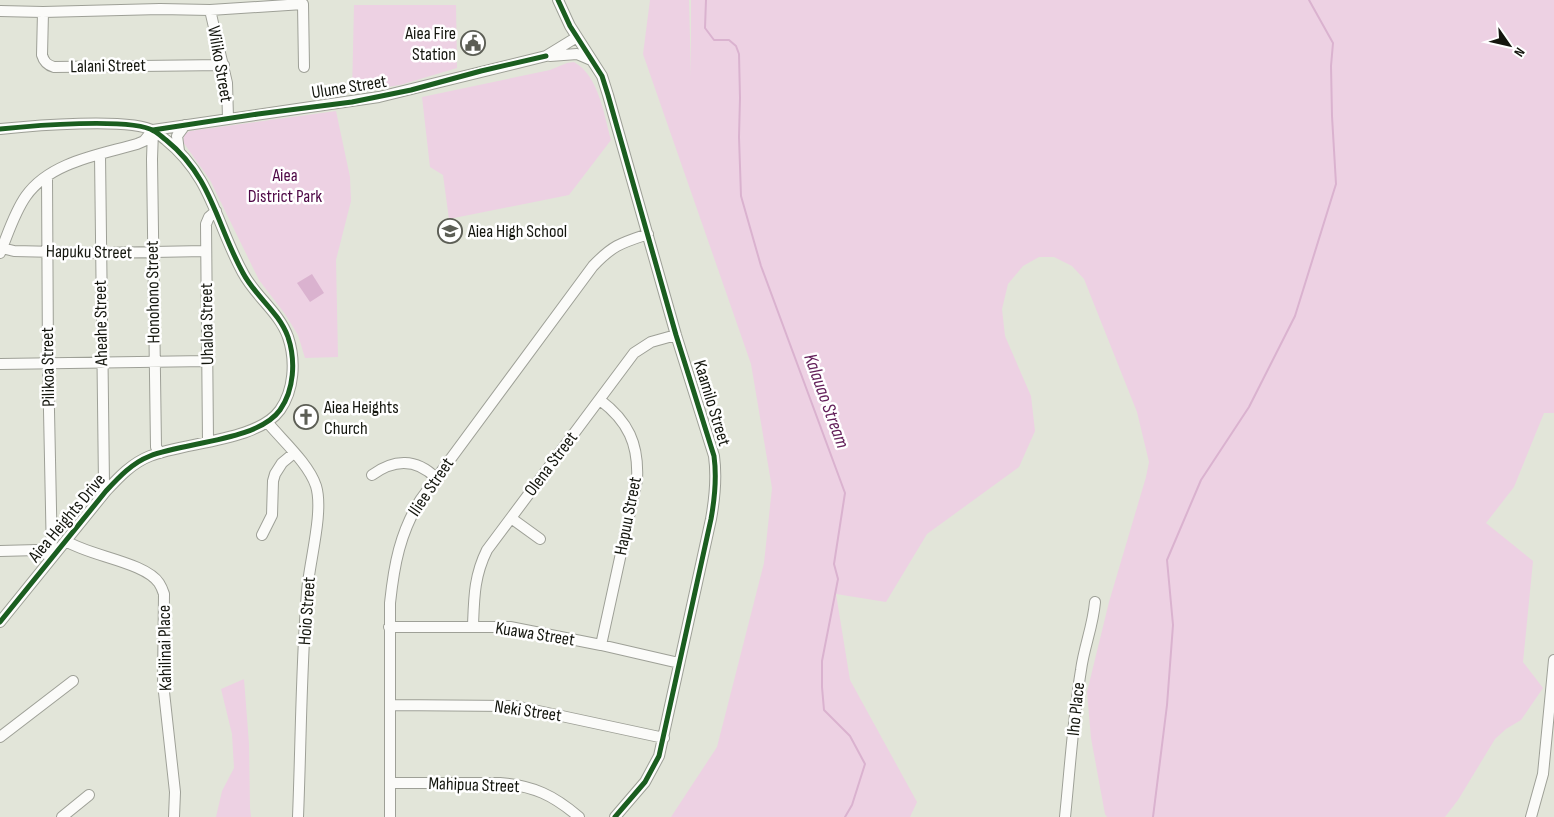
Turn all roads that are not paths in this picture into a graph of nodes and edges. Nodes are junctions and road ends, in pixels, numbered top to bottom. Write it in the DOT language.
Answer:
graph roads {
  1 [pos="558,0"];
  2 [pos="0,10"];
  3 [pos="210,10"];
  4 [pos="43,12"];
  5 [pos="577,38"];
  6 [pos="546,56"];
  7 [pos="594,62"];
  8 [pos="224,64"];
  9 [pos="304,68"];
  10 [pos="228,118"];
  11 [pos="129,125"];
  12 [pos="185,125"];
  13 [pos="0,129"];
  14 [pos="153,130"];
  15 [pos="135,145"];
  16 [pos="179,151"];
  17 [pos="100,155"];
  18 [pos="152,159"];
  19 [pos="48,177"];
  20 [pos="216,211"];
  21 [pos="648,234"];
  22 [pos="1,250"];
  23 [pos="206,251"];
  24 [pos="47,252"];
  25 [pos="153,252"];
  26 [pos="100,253"];
  27 [pos="676,335"];
  28 [pos="208,361"];
  29 [pos="48,362"];
  30 [pos="102,362"];
  31 [pos="154,362"];
  32 [pos="0,364"];
  33 [pos="600,400"];
  34 [pos="268,423"];
  35 [pos="208,441"];
  36 [pos="160,453"];
  37 [pos="294,453"];
  38 [pos="372,475"];
  39 [pos="436,478"];
  40 [pos="106,491"];
  41 [pos="511,518"];
  42 [pos="262,535"];
  43 [pos="540,539"];
  44 [pos="66,541"];
  45 [pos="0,551"];
  46 [pos="52,557"];
  47 [pos="1095,602"];
  48 [pos="0,622"];
  49 [pos="473,626"];
  50 [pos="389,627"];
  51 [pos="601,644"];
  52 [pos="1554,660"];
  53 [pos="679,663"];
  54 [pos="73,681"];
  55 [pos="390,705"];
  56 [pos="0,737"];
  57 [pos="664,738"];
  58 [pos="390,783"];
  59 [pos="89,795"];
  60 [pos="62,817"];
  61 [pos="174,817"];
  62 [pos="298,817"];
  63 [pos="390,817"];
  64 [pos="580,817"];
  65 [pos="615,817"];
  66 [pos="1065,817"];
  67 [pos="1531,817"];
  1 -- 5 [label="street, Kaamilo Street"];
  2 -- 4 [label="street"];
  3 -- 4 [label="street"];
  3 -- 8 [label="street, Wiliko Street"];
  3 -- 9 [label="street"];
  4 -- 8 [label="street, Lalani Street"];
  5 -- 6 [label="street, Ulune Street"];
  5 -- 7 [label="street, Kaamilo Street"];
  6 -- 7 [label="street"];
  6 -- 10 [label="street, Ulune Street"];
  7 -- 21 [label="street, Kaamilo Street"];
  8 -- 10 [label="street, Wiliko Street"];
  10 -- 12 [label="street, Ulune Street"];
  11 -- 13 [label="street"];
  11 -- 14 [label="street"];
  11 -- 15 [label="street"];
  12 -- 14 [label="street, Ulune Street"];
  12 -- 16 [label="street"];
  14 -- 15 [label="street"];
  14 -- 16 [label="street"];
  14 -- 18 [label="street, Honohono Street"];
  15 -- 17 [label="street"];
  15 -- 18 [label="street"];
  16 -- 20 [label="street"];
  17 -- 19 [label="street"];
  17 -- 26 [label="street, Aheahe Street"];
  18 -- 25 [label="street, Honohono Street"];
  19 -- 22 [label="street"];
  19 -- 24 [label="street, Pilikoa Street"];
  20 -- 23 [label="street, Uhaloa Street"];
  20 -- 34 [label="street"];
  21 -- 27 [label="street, Kaamilo Street"];
  21 -- 39 [label="street, Iliee Street"];
  22 -- 24 [label="street, Hapuku Street"];
  23 -- 25 [label="street, Hapuku Street"];
  23 -- 28 [label="street, Uhaloa Street"];
  24 -- 26 [label="street, Hapuku Street"];
  24 -- 29 [label="street, Pilikoa Street"];
  25 -- 26 [label="street, Hapuku Street"];
  25 -- 31 [label="street, Honohono Street"];
  26 -- 30 [label="street, Aheahe Street"];
  27 -- 33 [label="street, Olena Street"];
  27 -- 53 [label="street, Kaamilo Street"];
  28 -- 31 [label="street"];
  28 -- 35 [label="street, Uhaloa Street"];
  29 -- 30 [label="street"];
  29 -- 32 [label="street"];
  29 -- 46 [label="street, Pilikoa Street"];
  30 -- 31 [label="street"];
  30 -- 40 [label="street, Aheahe Street"];
  31 -- 36 [label="street, Honohono Street"];
  33 -- 41 [label="street, Olena Street"];
  33 -- 51 [label="street, Hapuu Street"];
  34 -- 35 [label="street, Aiea Heights Drive"];
  34 -- 37 [label="street, Hoio Street"];
  35 -- 36 [label="street, Aiea Heights Drive"];
  36 -- 40 [label="street, Aiea Heights Drive"];
  37 -- 42 [label="street"];
  37 -- 62 [label="street, Hoio Street"];
  38 -- 39 [label="street"];
  39 -- 50 [label="street, Iliee Street"];
  40 -- 44 [label="street, Aiea Heights Drive"];
  41 -- 43 [label="street"];
  41 -- 49 [label="street, Olena Street"];
  44 -- 46 [label="street, Aiea Heights Drive"];
  44 -- 61 [label="street, Kahilinai Place"];
  45 -- 46 [label="street"];
  46 -- 48 [label="street, Aiea Heights Drive"];
  47 -- 66 [label="street, Iho Place"];
  49 -- 50 [label="street, Kuawa Street"];
  49 -- 51 [label="street, Kuawa Street"];
  50 -- 55 [label="street, Iliee Street"];
  51 -- 53 [label="street, Kuawa Street"];
  52 -- 67 [label="street"];
  53 -- 57 [label="street, Kaamilo Street"];
  54 -- 56 [label="street"];
  55 -- 57 [label="street, Neki Street"];
  55 -- 58 [label="street, Iliee Street"];
  57 -- 65 [label="street, Kaamilo Street"];
  58 -- 63 [label="street, Iliee Street"];
  58 -- 64 [label="street, Mahipua Street"];
  59 -- 60 [label="street"];
}
